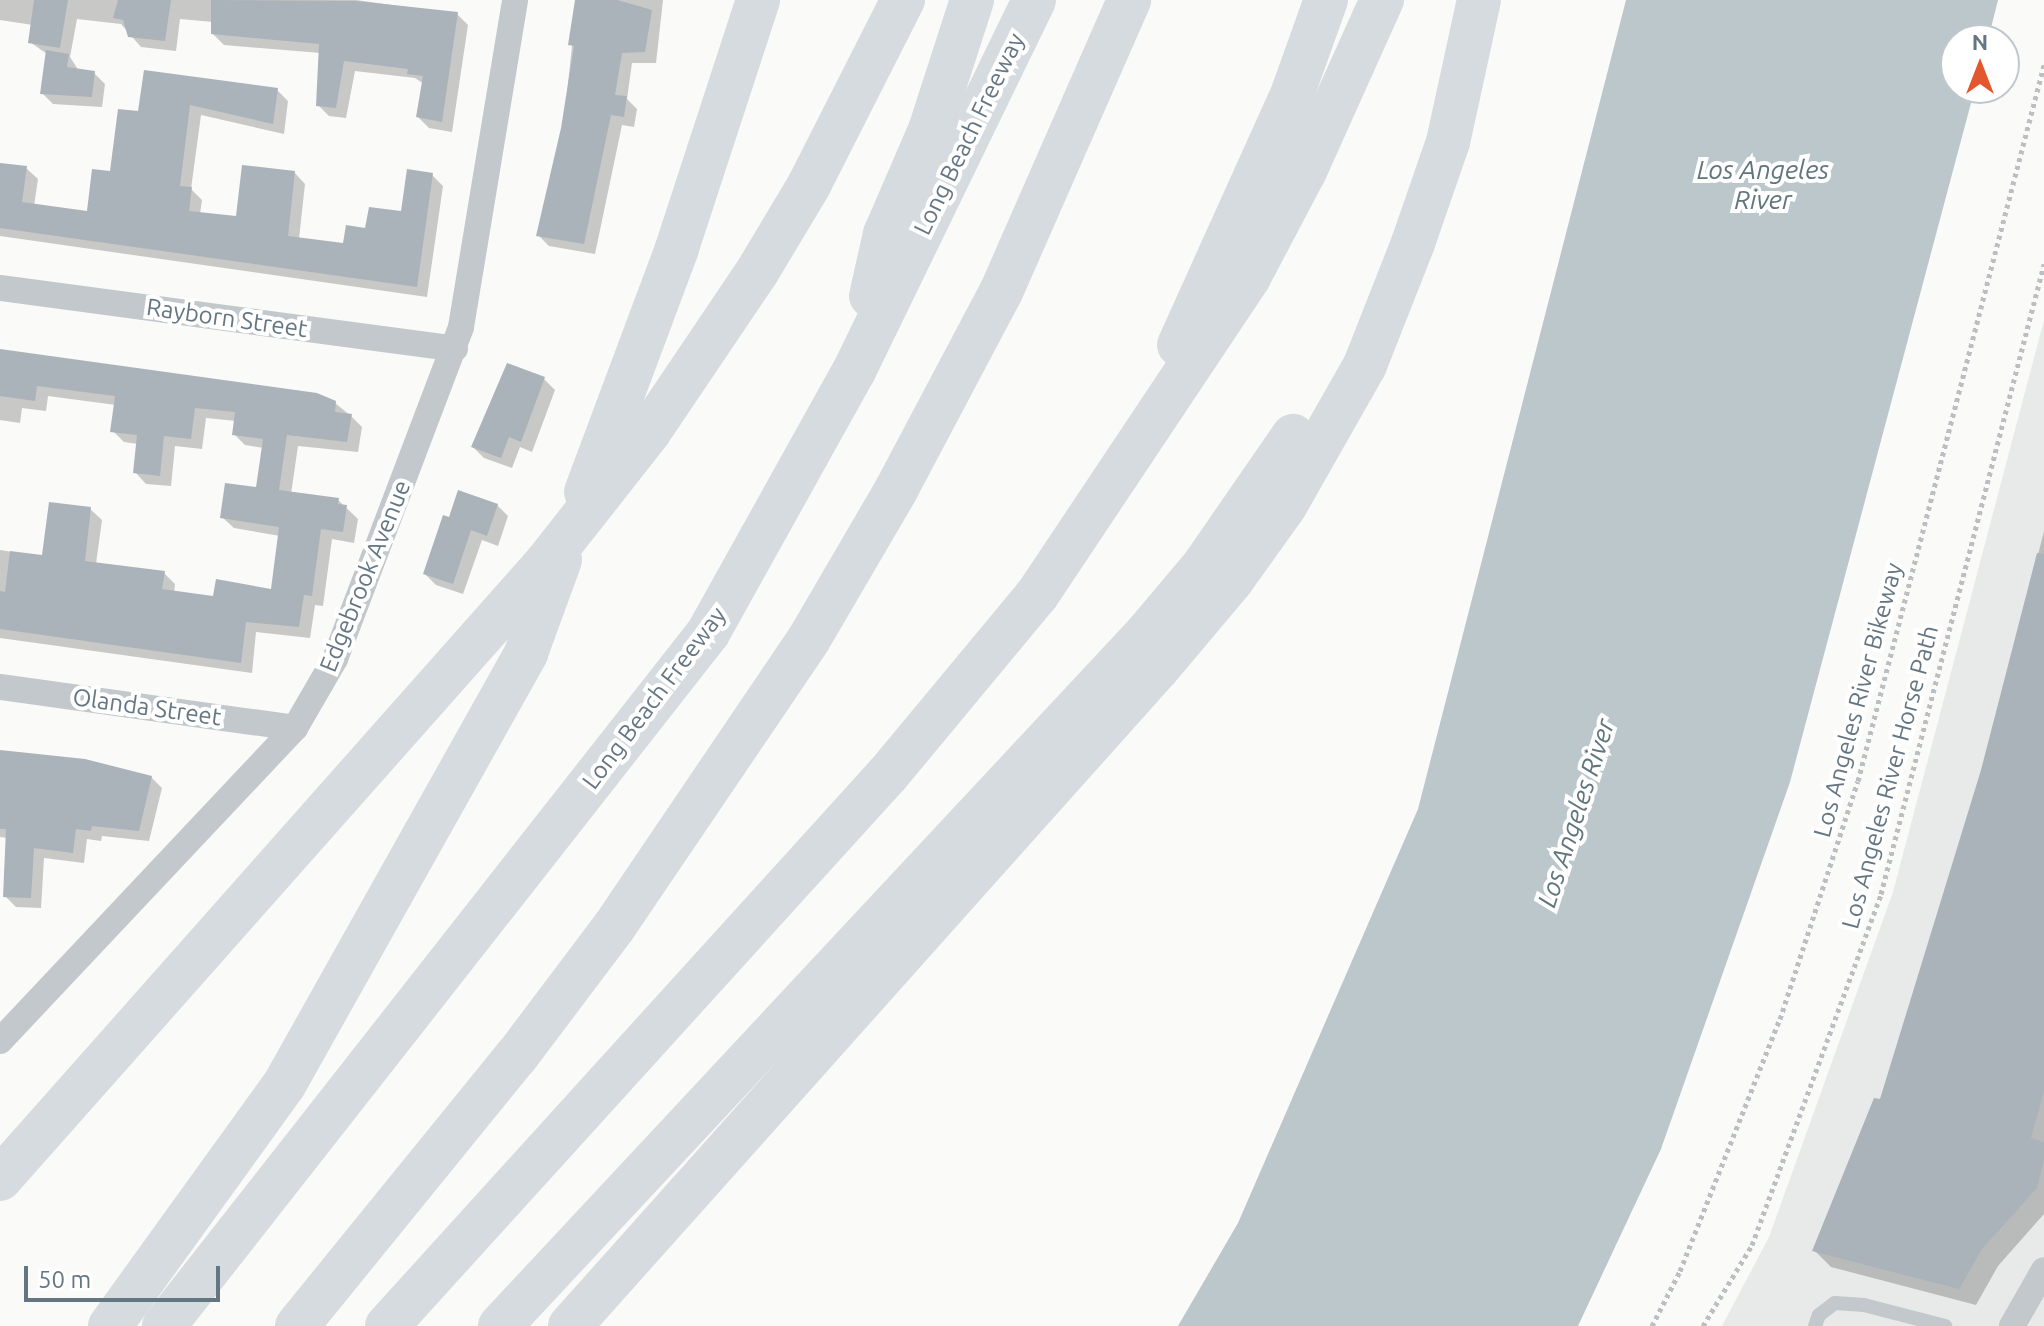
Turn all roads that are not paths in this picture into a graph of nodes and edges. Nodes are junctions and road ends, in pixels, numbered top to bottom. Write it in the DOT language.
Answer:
graph roads {
  1 [pos="515,0"];
  2 [pos="758,0"];
  3 [pos="903,0"];
  4 [pos="972,0"];
  5 [pos="1034,0"];
  6 [pos="1129,0"];
  7 [pos="1326,0"];
  8 [pos="1382,0"];
  9 [pos="1479,0"];
  10 [pos="1395,285"];
  11 [pos="0,288"];
  12 [pos="455,349"];
  13 [pos="854,371"];
  14 [pos="1120,470"];
  15 [pos="0,687"];
  16 [pos="295,728"];
  17 [pos="0,1041"];
  18 [pos="0,1179"];
  19 [pos="2044,1270"];
  20 [pos="110,1326"];
  21 [pos="164,1326"];
  22 [pos="297,1326"];
  23 [pos="387,1326"];
  24 [pos="500,1326"];
  25 [pos="570,1326"];
  26 [pos="1815,1326"];
  27 [pos="1945,1326"];
  28 [pos="2012,1326"];
  1 -- 12 [label="street, Edgebrook Avenue"];
  2 -- 20 [label="highway"];
  3 -- 18 [label="highway"];
  4 -- 13 [label="highway"];
  5 -- 13 [label="highway, Long Beach Freeway"];
  6 -- 22 [label="highway"];
  7 -- 14 [label="highway"];
  8 -- 14 [label="highway"];
  9 -- 10 [label="highway"];
  10 -- 24 [label="highway"];
  10 -- 25 [label="highway"];
  11 -- 12 [label="street, Rayborn Street"];
  12 -- 16 [label="street, Edgebrook Avenue"];
  13 -- 21 [label="highway, Long Beach Freeway"];
  14 -- 23 [label="highway"];
  15 -- 16 [label="street, Olanda Street"];
  16 -- 17 [label="street, Edgebrook Avenue"];
  19 -- 28 [label="street"];
  26 -- 27 [label="lane"];
}
